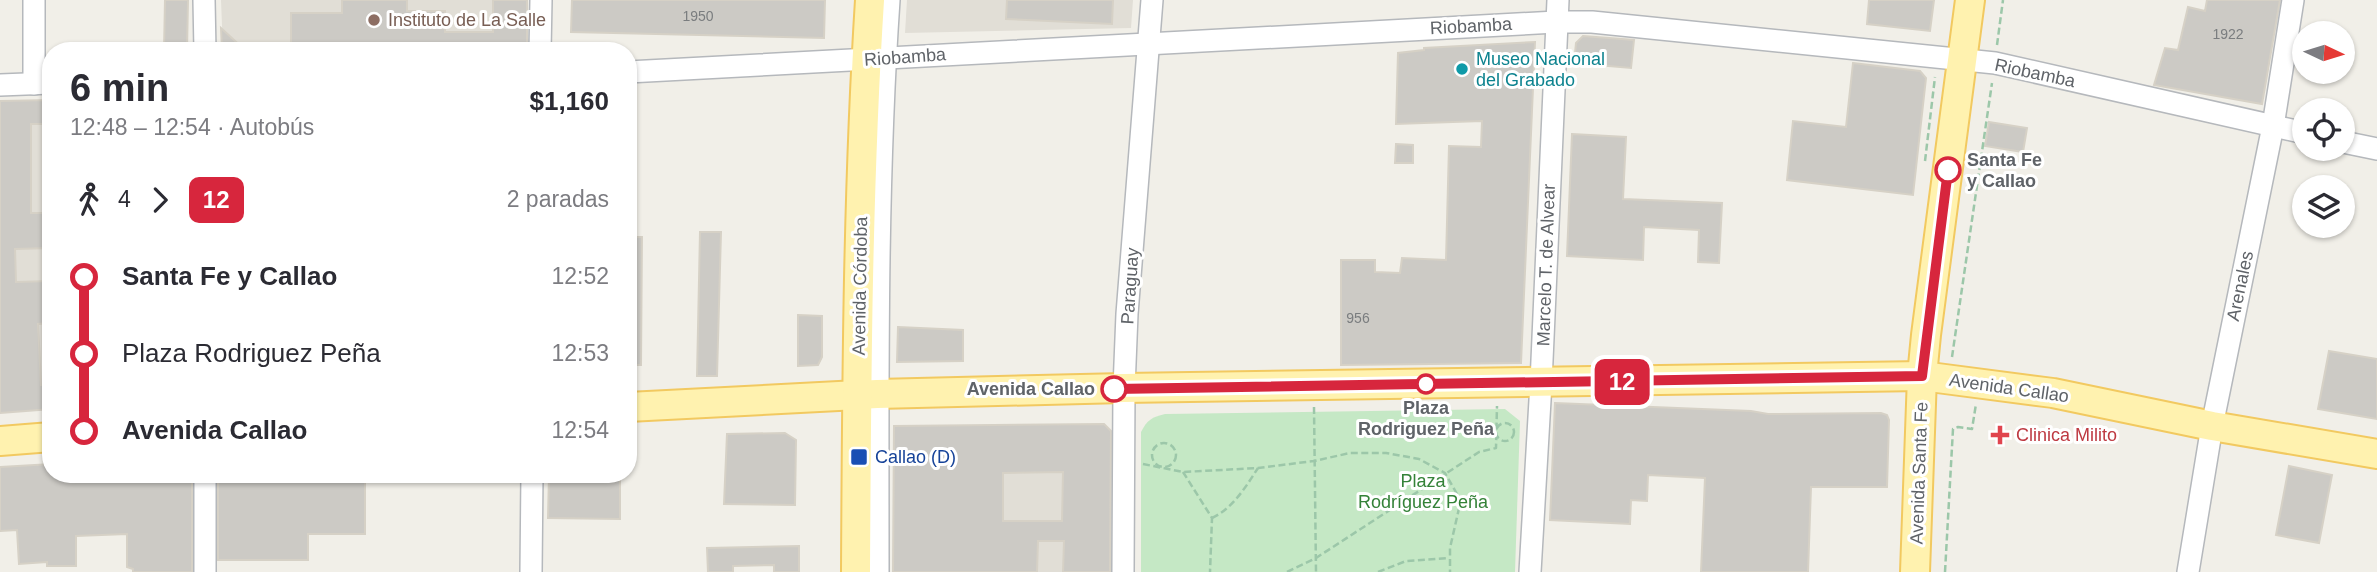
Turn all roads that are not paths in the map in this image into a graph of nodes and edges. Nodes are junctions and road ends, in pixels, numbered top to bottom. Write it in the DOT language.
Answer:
graph roads {
  1 [pos="34,0"];
  2 [pos="204,0"];
  3 [pos="541,0"];
  4 [pos="870,0"];
  5 [pos="889,0"];
  6 [pos="1152,0"];
  7 [pos="1558,0"];
  8 [pos="1970,0"];
  9 [pos="2293,0"];
  10 [pos="1556,22"];
  11 [pos="205,42"];
  12 [pos="540,42"];
  13 [pos="1149,42"];
  14 [pos="876,60"];
  15 [pos="1961,60"];
  16 [pos="637,72"];
  17 [pos="42,83"];
  18 [pos="0,85"];
  19 [pos="2273,126"];
  20 [pos="2292,130"];
  21 [pos="2355,144"];
  22 [pos="2377,149"];
  23 [pos="1922,376"];
  24 [pos="1541,383"];
  25 [pos="1124,388"];
  26 [pos="867,395"];
  27 [pos="637,407"];
  28 [pos="2211,426"];
  29 [pos="42,438"];
  30 [pos="0,441"];
  31 [pos="2377,454"];
  32 [pos="205,483"];
  33 [pos="532,483"];
  34 [pos="205,572"];
  35 [pos="531,572"];
  36 [pos="856,572"];
  37 [pos="878,572"];
  38 [pos="1123,572"];
  39 [pos="1530,572"];
  40 [pos="1915,572"];
  41 [pos="2188,572"];
  1 -- 17 [label="street"];
  2 -- 11 [label="street"];
  3 -- 12 [label="street"];
  4 -- 14 [label="main road, Avenida Córdoba"];
  5 -- 14 [label="street, Avenida Córdoba"];
  6 -- 13 [label="street, Paraguay"];
  7 -- 10 [label="street, Marcelo T. de Alvear"];
  8 -- 15 [label="main road, Avenida Santa Fe"];
  9 -- 19 [label="street, Arenales"];
  10 -- 13 [label="street, Riobamba"];
  10 -- 15 [label="street, Riobamba"];
  10 -- 24 [label="street, Marcelo T. de Alvear"];
  13 -- 14 [label="street, Riobamba"];
  13 -- 25 [label="street, Paraguay"];
  14 -- 16 [label="street, Riobamba"];
  14 -- 26 [label="main road, Avenida Córdoba"];
  15 -- 19 [label="street, Riobamba"];
  15 -- 23 [label="main road, Avenida Santa Fe"];
  17 -- 18 [label="street"];
  19 -- 20 [label="street, Riobamba"];
  19 -- 28 [label="street, Arenales"];
  21 -- 22 [label="street"];
  23 -- 24 [label="main road, Avenida Callao"];
  23 -- 28 [label="main road, Avenida Callao"];
  23 -- 40 [label="main road, Avenida Santa Fe"];
  24 -- 25 [label="main road, Avenida Callao"];
  24 -- 39 [label="street, Marcelo T. de Alvear"];
  25 -- 26 [label="main road, Avenida Callao"];
  25 -- 38 [label="street, Paraguay"];
  26 -- 27 [label="main road, Avenida Callao"];
  26 -- 36 [label="main road, Avenida Córdoba"];
  26 -- 37 [label="street, Avenida Córdoba"];
  28 -- 31 [label="main road, Avenida Callao"];
  28 -- 41 [label="street, Arenales"];
  29 -- 30 [label="main road"];
  32 -- 34 [label="street"];
  33 -- 35 [label="street"];
}
